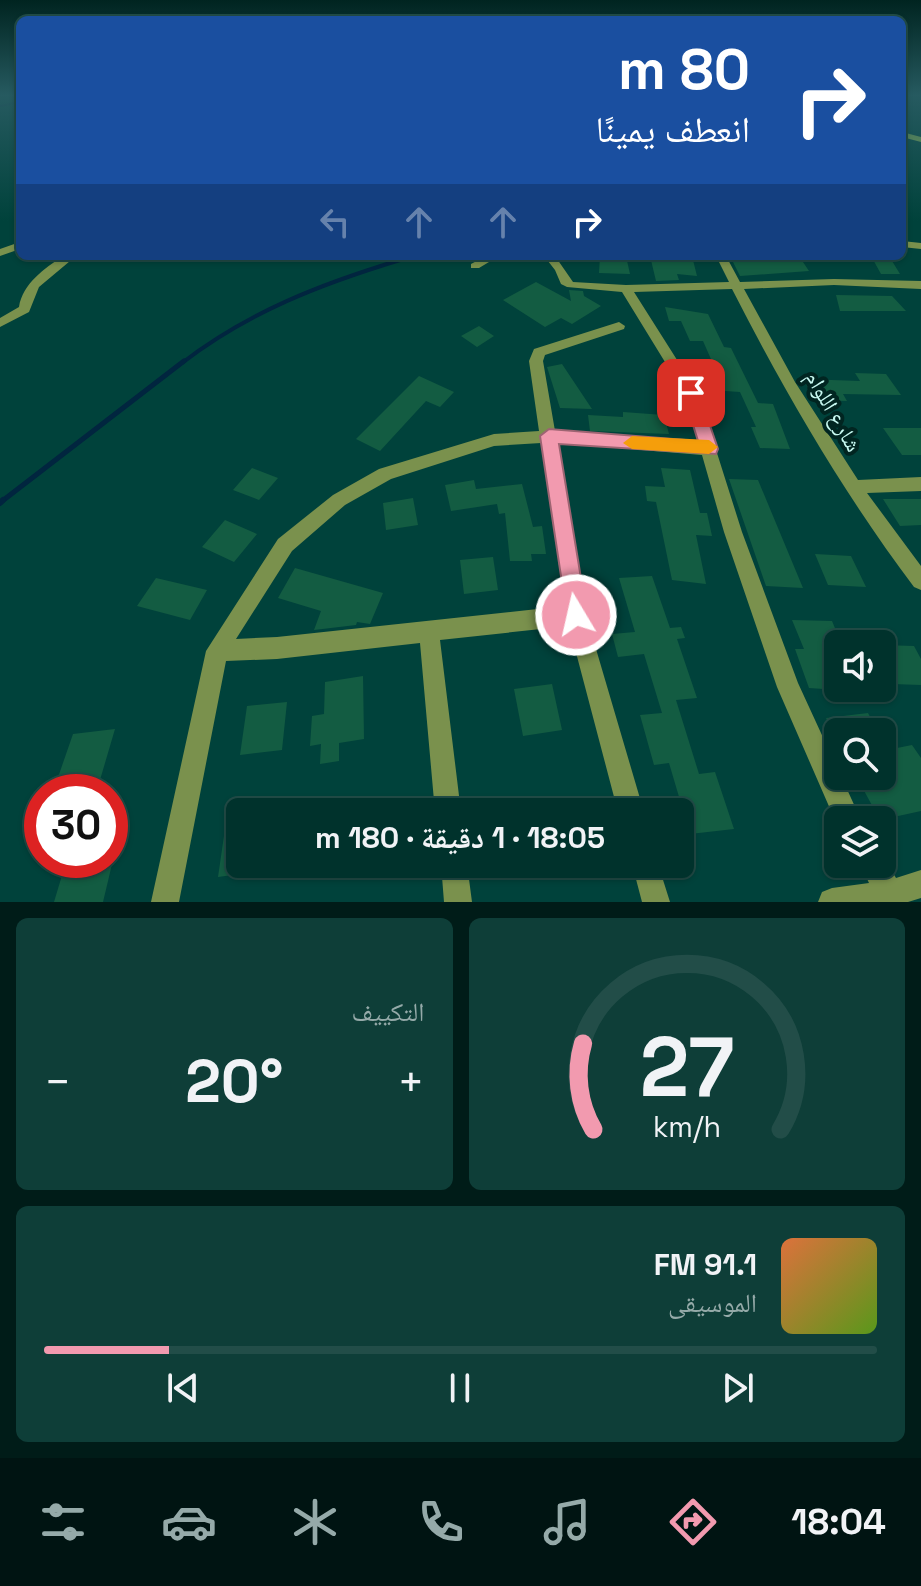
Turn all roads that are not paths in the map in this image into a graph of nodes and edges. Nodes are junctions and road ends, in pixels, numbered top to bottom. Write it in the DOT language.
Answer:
graph roads {
  1 [pos="66,260"];
  2 [pos="486,260"];
  3 [pos="552,260"];
  4 [pos="723,260"];
  5 [pos="475,266"];
  6 [pos="921,285"];
  7 [pos="737,287"];
  8 [pos="626,289"];
  9 [pos="0,323"];
  10 [pos="619,326"];
  11 [pos="549,436"];
  12 [pos="709,449"];
  13 [pos="921,484"];
  14 [pos="853,487"];
  15 [pos="921,581"];
  16 [pos="576,615"];
  17 [pos="429,632"];
  18 [pos="217,651"];
  19 [pos="447,798"];
  20 [pos="627,798"];
  21 [pos="842,806"];
  22 [pos="455,878"];
  23 [pos="649,878"];
  24 [pos="881,878"];
  25 [pos="921,884"];
  26 [pos="892,898"];
  27 [pos="165,902"];
  28 [pos="458,902"];
  29 [pos="656,902"];
  30 [pos="832,902"];
  1 -- 9 [label="street"];
  2 -- 5 [label="street"];
  3 -- 8 [label="street"];
  4 -- 7 [label="street, شارع اللوام"];
  6 -- 7 [label="street"];
  7 -- 8 [label="street"];
  7 -- 14 [label="street, شارع اللوام"];
  8 -- 12 [label="street"];
  10 -- 11 [label="street"];
  11 -- 12 [label="street"];
  11 -- 16 [label="street"];
  11 -- 18 [label="street"];
  12 -- 21 [label="street"];
  13 -- 14 [label="street"];
  14 -- 15 [label="street, شارع اللوام"];
  16 -- 17 [label="street"];
  16 -- 20 [label="street"];
  17 -- 18 [label="street"];
  17 -- 19 [label="street"];
  18 -- 27 [label="street"];
  22 -- 28 [label="street"];
  23 -- 29 [label="street"];
  24 -- 26 [label="street"];
  25 -- 26 [label="street"];
  26 -- 30 [label="street"];
}
